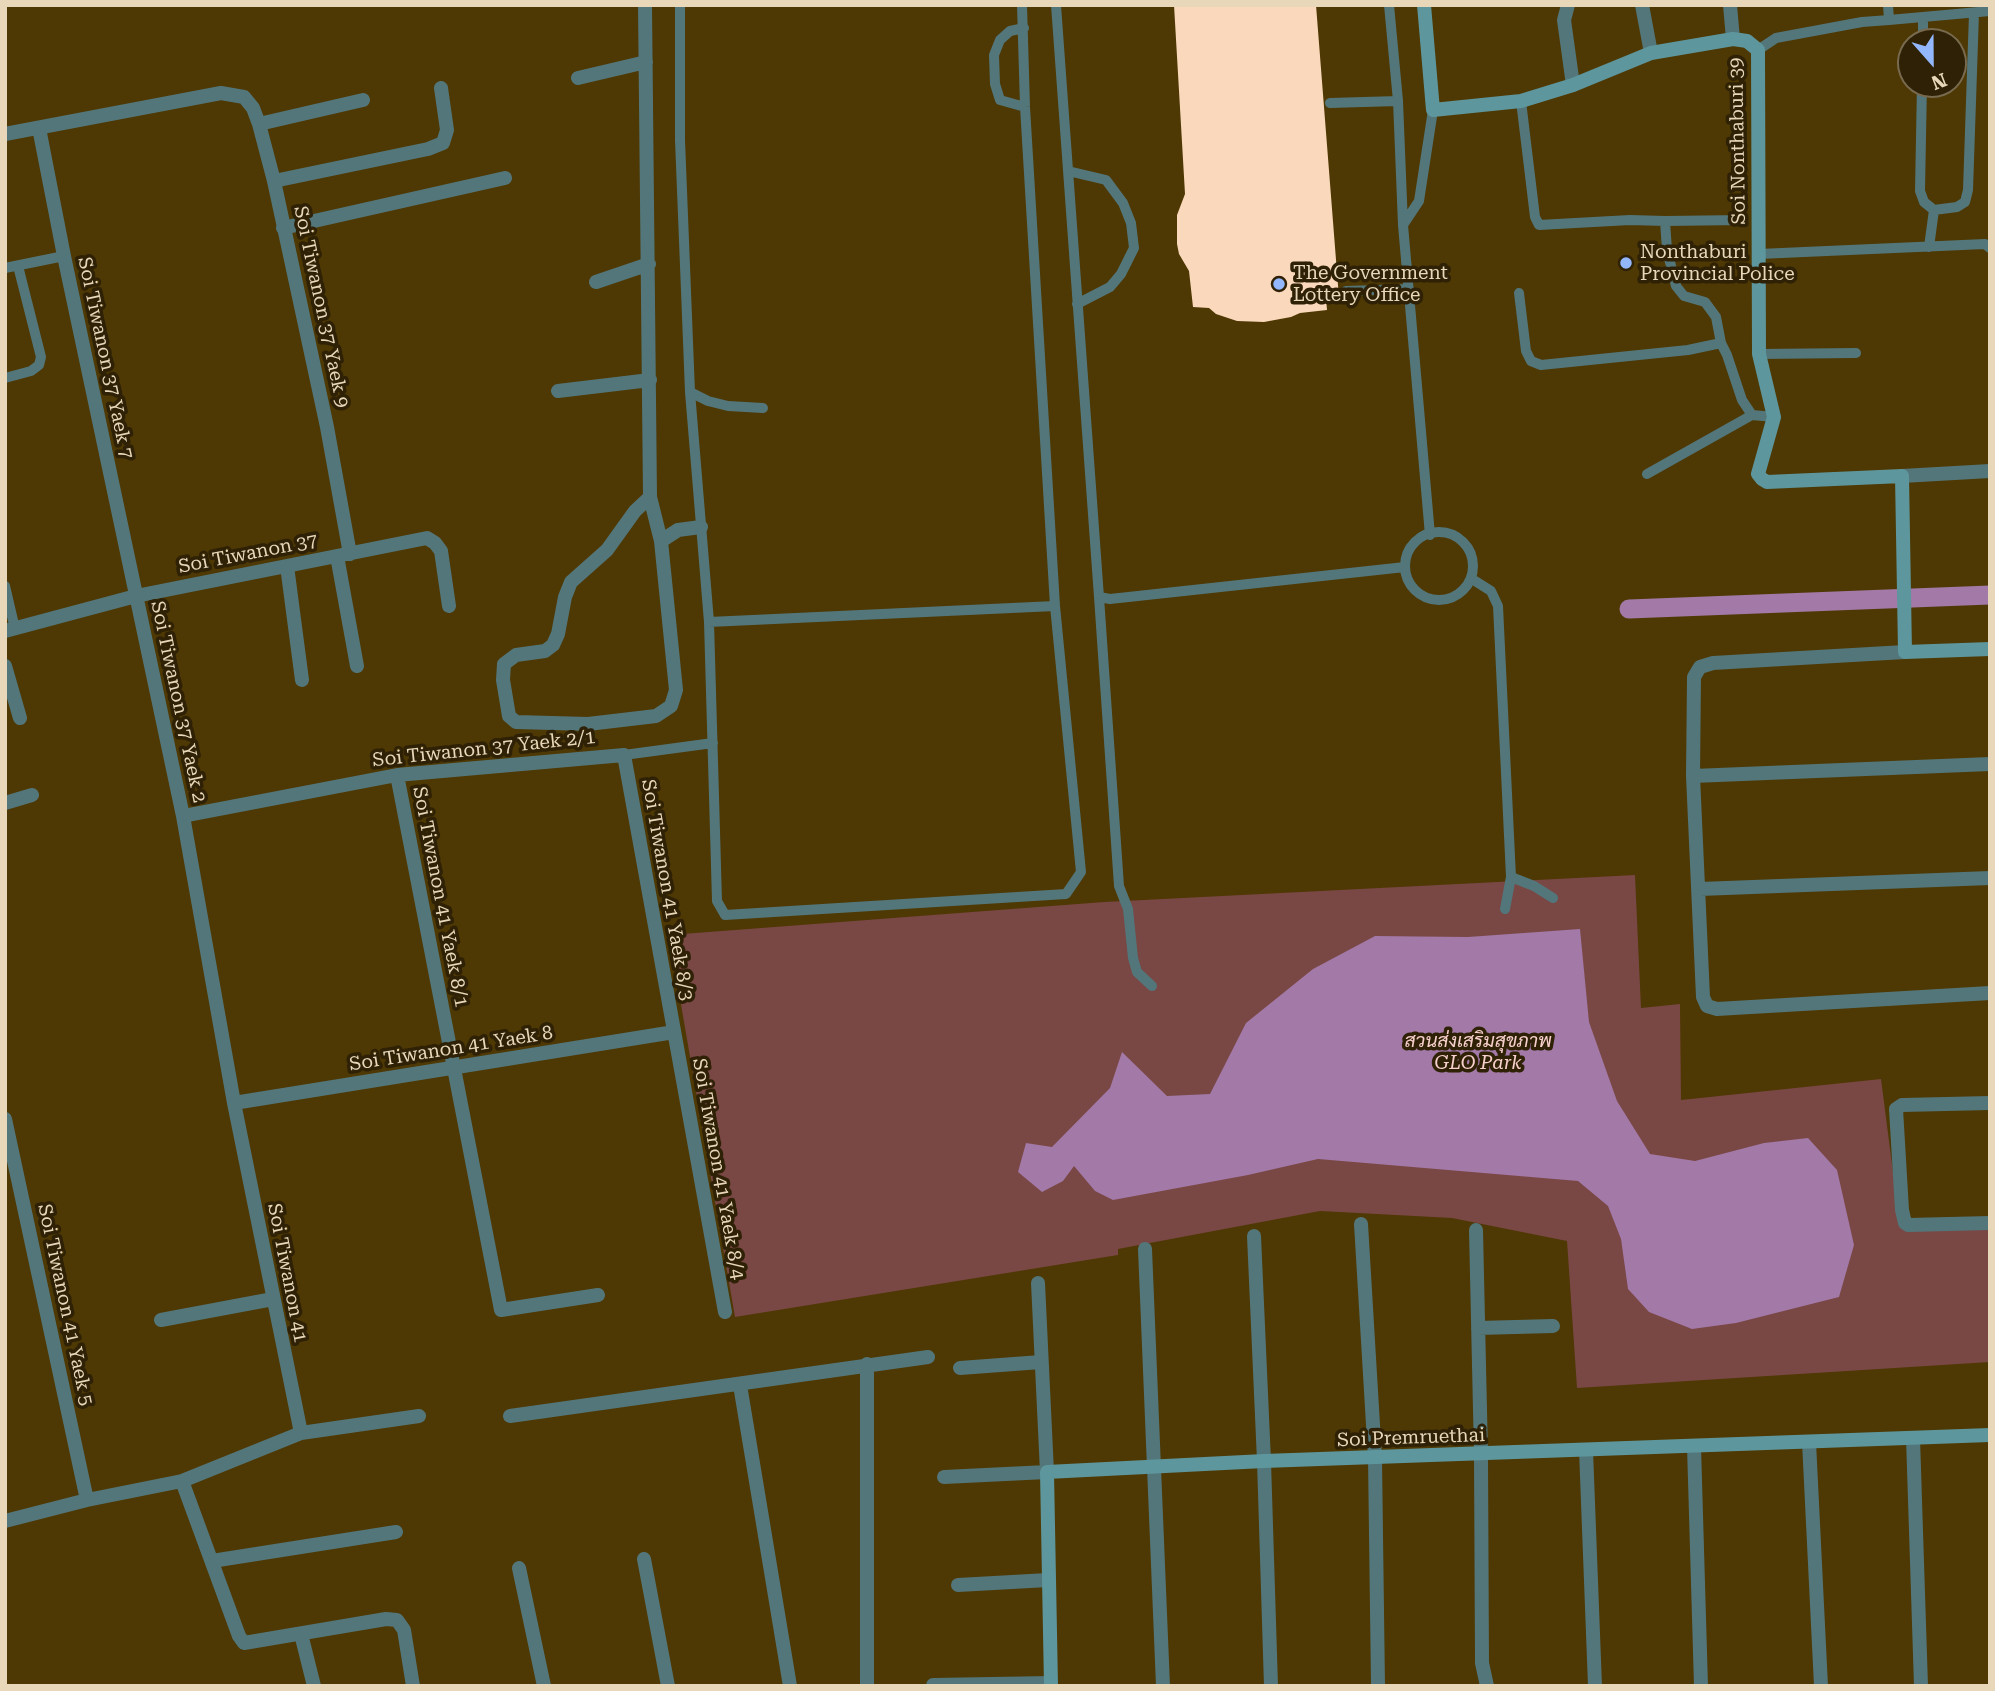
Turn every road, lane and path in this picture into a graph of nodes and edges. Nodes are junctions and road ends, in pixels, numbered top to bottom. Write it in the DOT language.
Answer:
graph roads {
  1 [pos="645,5"];
  2 [pos="680,5"];
  3 [pos="1023,5"];
  4 [pos="1056,5"];
  5 [pos="1389,5"];
  6 [pos="1424,5"];
  7 [pos="1568,5"];
  8 [pos="1642,5"];
  9 [pos="1730,5"];
  10 [pos="1888,5"];
  11 [pos="1990,11"];
  12 [pos="1974,13"];
  13 [pos="1923,17"];
  14 [pos="1889,20"];
  15 [pos="1024,28"];
  16 [pos="1923,28"];
  17 [pos="1733,39"];
  18 [pos="1758,51"];
  19 [pos="1651,53"];
  20 [pos="646,62"];
  21 [pos="578,78"];
  22 [pos="1573,85"];
  23 [pos="441,88"];
  24 [pos="1922,98"];
  25 [pos="363,100"];
  26 [pos="1398,101"];
  27 [pos="1521,101"];
  28 [pos="1330,103"];
  29 [pos="1024,107"];
  30 [pos="1433,110"];
  31 [pos="259,124"];
  32 [pos="39,128"];
  33 [pos="5,134"];
  34 [pos="1068,171"];
  35 [pos="505,178"];
  36 [pos="274,181"];
  37 [pos="1934,210"];
  38 [pos="1742,220"];
  39 [pos="1665,221"];
  40 [pos="1403,225"];
  41 [pos="284,228"];
  42 [pos="1929,247"];
  43 [pos="1990,248"];
  44 [pos="1759,254"];
  45 [pos="64,256"];
  46 [pos="649,264"];
  47 [pos="18,266"];
  48 [pos="5,268"];
  49 [pos="596,282"];
  50 [pos="1409,289"];
  51 [pos="1346,291"];
  52 [pos="1518,293"];
  53 [pos="1077,304"];
  54 [pos="1721,343"];
  55 [pos="1856,353"];
  56 [pos="1759,354"];
  57 [pos="5,378"];
  58 [pos="650,380"];
  59 [pos="558,391"];
  60 [pos="690,392"];
  61 [pos="763,408"];
  62 [pos="1752,415"];
  63 [pos="1774,417"];
  64 [pos="1990,471"];
  65 [pos="1647,474"];
  66 [pos="1902,477"];
  67 [pos="650,496"];
  68 [pos="701,527"];
  69 [pos="1430,535"];
  70 [pos="661,541"];
  71 [pos="344,555"];
  72 [pos="287,566"];
  73 [pos="1405,567"];
  74 [pos="1472,579"];
  75 [pos="5,586"];
  76 [pos="136,596"];
  77 [pos="1099,597"];
  78 [pos="449,606"];
  79 [pos="1055,606"];
  80 [pos="709,622"];
  81 [pos="10,630"];
  82 [pos="1990,649"];
  83 [pos="1905,652"];
  84 [pos="5,666"];
  85 [pos="357,666"];
  86 [pos="302,680"];
  87 [pos="20,718"];
  88 [pos="713,743"];
  89 [pos="624,754"];
  90 [pos="1990,764"];
  91 [pos="397,775"];
  92 [pos="1693,776"];
  93 [pos="32,795"];
  94 [pos="5,803"];
  95 [pos="183,816"];
  96 [pos="1511,877"];
  97 [pos="1990,878"];
  98 [pos="1700,889"];
  99 [pos="1553,898"];
  100 [pos="1505,909"];
  101 [pos="1152,986"];
  102 [pos="1990,993"];
  103 [pos="674,1032"];
  104 [pos="454,1068"];
  105 [pos="234,1103"];
  106 [pos="1990,1103"];
  107 [pos="5,1119"];
  108 [pos="1990,1223"];
  109 [pos="1361,1224"];
  110 [pos="1476,1230"];
  111 [pos="1254,1236"];
  112 [pos="1145,1249"];
  113 [pos="1038,1283"];
  114 [pos="598,1296"];
  115 [pos="273,1299"];
  116 [pos="725,1312"];
  117 [pos="161,1320"];
  118 [pos="1553,1326"];
  119 [pos="1478,1328"];
  120 [pos="928,1357"];
  121 [pos="1041,1362"];
  122 [pos="867,1364"];
  123 [pos="960,1368"];
  124 [pos="740,1385"];
  125 [pos="419,1416"];
  126 [pos="510,1416"];
  127 [pos="301,1433"];
  128 [pos="1990,1435"];
  129 [pos="1913,1438"];
  130 [pos="1809,1442"];
  131 [pos="1694,1446"];
  132 [pos="1586,1450"];
  133 [pos="1481,1455"];
  134 [pos="1375,1458"];
  135 [pos="1264,1461"];
  136 [pos="1154,1467"];
  137 [pos="1046,1472"];
  138 [pos="944,1477"];
  139 [pos="182,1481"];
  140 [pos="87,1500"];
  141 [pos="5,1521"];
  142 [pos="396,1532"];
  143 [pos="644,1559"];
  144 [pos="212,1561"];
  145 [pos="519,1568"];
  146 [pos="1048,1580"];
  147 [pos="958,1586"];
  148 [pos="301,1634"];
  149 [pos="1051,1684"];
  150 [pos="933,1685"];
  151 [pos="314,1686"];
  152 [pos="413,1686"];
  153 [pos="544,1686"];
  154 [pos="668,1686"];
  155 [pos="790,1686"];
  156 [pos="867,1686"];
  157 [pos="1163,1686"];
  158 [pos="1270,1686"];
  159 [pos="1378,1686"];
  160 [pos="1487,1686"];
  161 [pos="1595,1686"];
  162 [pos="1701,1686"];
  163 [pos="1821,1686"];
  164 [pos="1921,1686"];
  1 -- 20 [label="street"];
  2 -- 60 [label="lane"];
  3 -- 15 [label="lane"];
  4 -- 34 [label="lane"];
  5 -- 26 [label="lane"];
  6 -- 30 [label="street"];
  7 -- 22 [label="street"];
  8 -- 19 [label="street"];
  9 -- 17 [label="street"];
  10 -- 14 [label="lane"];
  11 -- 12 [label="lane"];
  12 -- 13 [label="lane"];
  12 -- 37 [label="lane"];
  13 -- 14 [label="lane"];
  13 -- 16 [label="lane"];
  14 -- 18 [label="lane"];
  15 -- 29 [label="lane"];
  15 -- 29 [label="lane"];
  17 -- 18 [label="street, Soi Nonthaburi 39"];
  17 -- 19 [label="street, Soi Nonthaburi 39"];
  18 -- 44 [label="street, Soi Nonthaburi 39"];
  19 -- 22 [label="street, Soi Nonthaburi 39"];
  20 -- 21 [label="street"];
  20 -- 46 [label="street"];
  22 -- 27 [label="street, Soi Nonthaburi 39"];
  23 -- 36 [label="street"];
  24 -- 37 [label="lane"];
  25 -- 31 [label="street"];
  26 -- 28 [label="lane"];
  26 -- 40 [label="lane"];
  27 -- 30 [label="street, Soi Nonthaburi 39"];
  27 -- 39 [label="lane"];
  29 -- 79 [label="lane"];
  30 -- 40 [label="lane"];
  31 -- 32 [label="street, Soi Tiwanon 37 Yaek 9"];
  31 -- 36 [label="street, Soi Tiwanon 37 Yaek 9"];
  32 -- 33 [label="street"];
  32 -- 45 [label="street, Soi Tiwanon 37 Yaek 7"];
  34 -- 53 [label="lane"];
  34 -- 53 [label="lane"];
  35 -- 41 [label="street"];
  36 -- 41 [label="street, Soi Tiwanon 37 Yaek 9"];
  37 -- 42 [label="lane"];
  38 -- 39 [label="lane"];
  39 -- 54 [label="lane"];
  40 -- 50 [label="lane"];
  41 -- 71 [label="street, Soi Tiwanon 37 Yaek 9"];
  42 -- 43 [label="lane"];
  42 -- 44 [label="lane"];
  44 -- 56 [label="street, Soi Nonthaburi 39"];
  45 -- 47 [label="lane"];
  45 -- 76 [label="street, Soi Tiwanon 37 Yaek 7"];
  46 -- 49 [label="street"];
  46 -- 58 [label="street"];
  47 -- 48 [label="lane"];
  47 -- 57 [label="lane"];
  50 -- 51 [label="lane"];
  50 -- 69 [label="lane"];
  52 -- 54 [label="lane"];
  53 -- 77 [label="lane"];
  54 -- 62 [label="lane"];
  55 -- 56 [label="lane"];
  56 -- 63 [label="street, Soi Nonthaburi 39"];
  58 -- 59 [label="street"];
  58 -- 67 [label="street"];
  60 -- 61 [label="lane"];
  60 -- 68 [label="lane"];
  62 -- 63 [label="lane"];
  62 -- 65 [label="lane"];
  63 -- 66 [label="street, Soi Nonthaburi 39"];
  64 -- 66 [label="street"];
  66 -- 83 [label="street"];
  67 -- 70 [label="street"];
  67 -- 70 [label="street"];
  68 -- 70 [label="street"];
  68 -- 80 [label="lane"];
  69 -- 73 [label="lane"];
  69 -- 74 [label="lane"];
  71 -- 72 [label="street, Soi Tiwanon 37"];
  71 -- 78 [label="street, Soi Tiwanon 37"];
  71 -- 85 [label="street, Soi Tiwanon 37 Yaek 9"];
  72 -- 76 [label="street, Soi Tiwanon 37"];
  72 -- 86 [label="street"];
  73 -- 74 [label="lane"];
  73 -- 77 [label="lane"];
  74 -- 96 [label="lane"];
  75 -- 81 [label="lane"];
  76 -- 81 [label="street, Soi Tiwanon 37"];
  76 -- 95 [label="street, Soi Tiwanon 37 Yaek 2"];
  77 -- 101 [label="lane"];
  79 -- 80 [label="lane"];
  79 -- 88 [label="lane"];
  80 -- 88 [label="lane"];
  82 -- 83 [label="street"];
  83 -- 92 [label="street"];
  84 -- 87 [label="street"];
  88 -- 89 [label="lane"];
  89 -- 91 [label="street, Soi Tiwanon 37 Yaek 2/1"];
  89 -- 103 [label="street, Soi Tiwanon 41 Yaek 8/3"];
  90 -- 92 [label="street"];
  91 -- 95 [label="street, Soi Tiwanon 37 Yaek 2/1"];
  91 -- 104 [label="street, Soi Tiwanon 41 Yaek 8/1"];
  92 -- 98 [label="street"];
  93 -- 94 [label="street"];
  95 -- 105 [label="street, Soi Tiwanon 41"];
  96 -- 99 [label="lane"];
  96 -- 100 [label="lane"];
  97 -- 98 [label="street"];
  98 -- 102 [label="street"];
  103 -- 104 [label="street, Soi Tiwanon 41 Yaek 8"];
  103 -- 116 [label="street, Soi Tiwanon 41 Yaek 8/4"];
  104 -- 105 [label="street, Soi Tiwanon 41 Yaek 8"];
  104 -- 114 [label="street, Soi Tiwanon 41 Yaek 8/1"];
  105 -- 115 [label="street, Soi Tiwanon 41"];
  106 -- 108 [label="street"];
  107 -- 140 [label="street, Soi Tiwanon 41 Yaek 5"];
  109 -- 134 [label="street"];
  110 -- 119 [label="street"];
  111 -- 135 [label="street"];
  112 -- 136 [label="street"];
  113 -- 121 [label="street"];
  115 -- 117 [label="street"];
  115 -- 127 [label="street, Soi Tiwanon 41"];
  118 -- 119 [label="street"];
  119 -- 133 [label="street"];
  120 -- 122 [label="street"];
  121 -- 123 [label="street"];
  121 -- 137 [label="street"];
  122 -- 124 [label="street"];
  122 -- 156 [label="street"];
  124 -- 126 [label="street"];
  124 -- 155 [label="street"];
  125 -- 127 [label="street"];
  127 -- 139 [label="street"];
  128 -- 129 [label="street, Soi Premruethai"];
  129 -- 130 [label="street, Soi Premruethai"];
  129 -- 164 [label="street"];
  130 -- 131 [label="street, Soi Premruethai"];
  130 -- 163 [label="street"];
  131 -- 132 [label="street, Soi Premruethai"];
  131 -- 162 [label="street"];
  132 -- 133 [label="street, Soi Premruethai"];
  132 -- 161 [label="street"];
  133 -- 134 [label="street, Soi Premruethai"];
  133 -- 160 [label="street"];
  134 -- 135 [label="street, Soi Premruethai"];
  134 -- 159 [label="street"];
  135 -- 136 [label="street, Soi Premruethai"];
  135 -- 158 [label="street"];
  136 -- 137 [label="street, Soi Premruethai"];
  136 -- 157 [label="street"];
  137 -- 138 [label="street"];
  137 -- 146 [label="street"];
  139 -- 140 [label="street"];
  139 -- 144 [label="street"];
  140 -- 141 [label="street"];
  142 -- 144 [label="street"];
  143 -- 154 [label="street"];
  144 -- 148 [label="street"];
  145 -- 153 [label="street"];
  146 -- 147 [label="street"];
  146 -- 149 [label="street"];
  148 -- 151 [label="street"];
  148 -- 152 [label="street"];
  149 -- 150 [label="street"];
}
